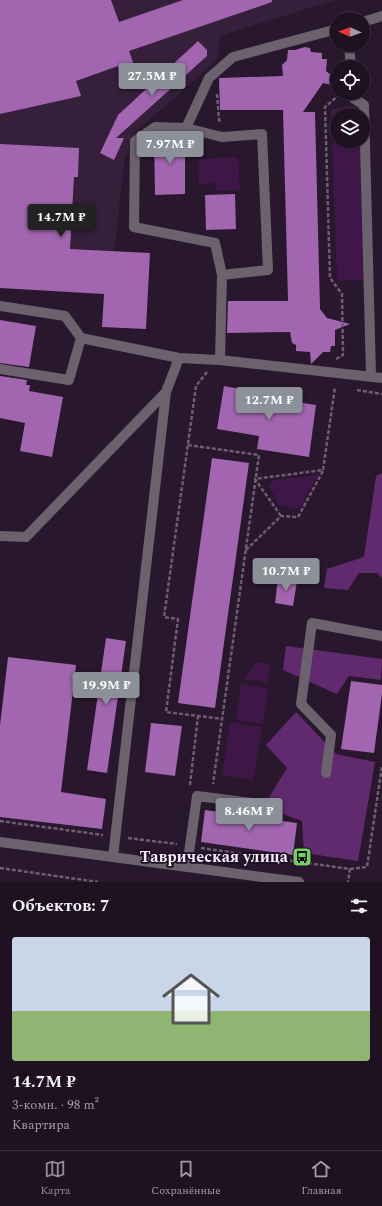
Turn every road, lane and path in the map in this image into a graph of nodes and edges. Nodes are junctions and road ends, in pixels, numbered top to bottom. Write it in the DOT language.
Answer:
graph roads {
  1 [pos="382,16"];
  2 [pos="370,20"];
  3 [pos="330,31"];
  4 [pos="217,91"];
  5 [pos="333,100"];
  6 [pos="356,100"];
  7 [pos="223,124"];
  8 [pos="186,128"];
  9 [pos="222,275"];
  10 [pos="0,306"];
  11 [pos="82,338"];
  12 [pos="179,358"];
  13 [pos="220,360"];
  14 [pos="330,363"];
  15 [pos="0,369"];
  16 [pos="208,369"];
  17 [pos="371,376"];
  18 [pos="382,378"];
  19 [pos="335,387"];
  20 [pos="166,392"];
  21 [pos="188,445"];
  22 [pos="323,470"];
  23 [pos="255,479"];
  24 [pos="280,516"];
  25 [pos="0,536"];
  26 [pos="246,550"];
  27 [pos="382,636"];
  28 [pos="198,716"];
  29 [pos="222,719"];
  30 [pos="382,766"];
  31 [pos="326,773"];
  32 [pos="214,784"];
  33 [pos="189,792"];
  34 [pos="252,803"];
  35 [pos="0,842"];
  36 [pos="114,857"];
  37 [pos="188,867"];
  38 [pos="0,868"];
  39 [pos="350,869"];
  40 [pos="98,882"];
  41 [pos="299,882"];
  1 -- 2 [label="street"];
  3 -- 8 [label="street"];
  4 -- 7 [label="path"];
  5 -- 14 [label="path"];
  6 -- 17 [label="street"];
  8 -- 9 [label="street"];
  8 -- 9 [label="street"];
  9 -- 13 [label="street"];
  10 -- 11 [label="street"];
  11 -- 12 [label="street"];
  11 -- 15 [label="street"];
  12 -- 13 [label="street"];
  12 -- 20 [label="street"];
  13 -- 17 [label="street"];
  16 -- 21 [label="path"];
  17 -- 18 [label="street"];
  19 -- 22 [label="path"];
  20 -- 25 [label="street"];
  20 -- 36 [label="street"];
  21 -- 23 [label="path"];
  21 -- 28 [label="path"];
  22 -- 23 [label="path"];
  22 -- 24 [label="path"];
  23 -- 24 [label="path"];
  23 -- 26 [label="path"];
  24 -- 26 [label="path"];
  26 -- 29 [label="path"];
  27 -- 31 [label="street"];
  28 -- 29 [label="path"];
  28 -- 33 [label="path"];
  29 -- 32 [label="path"];
  30 -- 39 [label="path"];
  34 -- 37 [label="street"];
  35 -- 36 [label="street"];
  36 -- 37 [label="street"];
  37 -- 41 [label="street"];
  38 -- 40 [label="path"];
}
